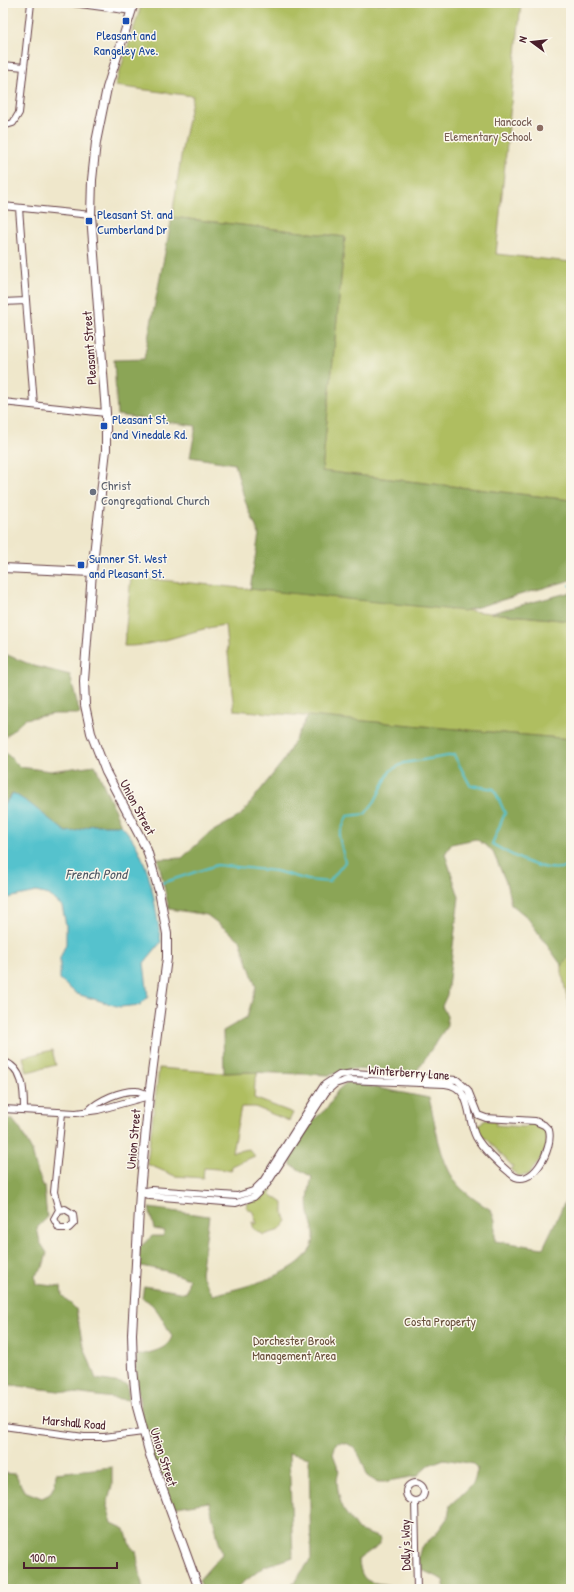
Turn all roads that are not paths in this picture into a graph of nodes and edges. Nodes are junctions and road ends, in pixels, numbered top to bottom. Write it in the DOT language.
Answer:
graph roads {
  1 [pos="31,3"];
  2 [pos="73,3"];
  3 [pos="91,4"];
  4 [pos="133,7"];
  5 [pos="3,65"];
  6 [pos="24,67"];
  7 [pos="3,126"];
  8 [pos="3,206"];
  9 [pos="19,208"];
  10 [pos="92,215"];
  11 [pos="26,301"];
  12 [pos="3,302"];
  13 [pos="3,402"];
  14 [pos="34,405"];
  15 [pos="106,413"];
  16 [pos="3,568"];
  17 [pos="92,572"];
  18 [pos="84,697"];
  19 [pos="3,1061"];
  20 [pos="149,1096"];
  21 [pos="3,1109"];
  22 [pos="24,1110"];
  23 [pos="88,1111"];
  24 [pos="62,1114"];
  25 [pos="480,1116"];
  26 [pos="473,1125"];
  27 [pos="297,1132"];
  28 [pos="140,1192"];
  29 [pos="59,1210"];
  30 [pos="3,1426"];
  31 [pos="143,1432"];
  32 [pos="415,1501"];
  33 [pos="199,1589"];
  34 [pos="417,1589"];
  1 -- 6 [label="street"];
  2 -- 3 [label="street"];
  3 -- 4 [label="street"];
  4 -- 10 [label="main road, Pleasant Street"];
  5 -- 6 [label="street"];
  6 -- 7 [label="street"];
  8 -- 9 [label="street"];
  9 -- 10 [label="street"];
  9 -- 11 [label="street"];
  10 -- 15 [label="main road, Pleasant Street"];
  11 -- 12 [label="street"];
  11 -- 14 [label="street"];
  13 -- 14 [label="street"];
  14 -- 15 [label="street"];
  15 -- 17 [label="main road, Pleasant Street"];
  16 -- 17 [label="main road"];
  17 -- 18 [label="main road, Pleasant Street"];
  18 -- 20 [label="main road, Union Street"];
  19 -- 22 [label="street"];
  20 -- 23 [label="street"];
  20 -- 23 [label="street"];
  20 -- 28 [label="main road, Union Street"];
  21 -- 22 [label="street"];
  22 -- 24 [label="street"];
  23 -- 24 [label="street"];
  24 -- 29 [label="street"];
  25 -- 26 [label="street"];
  25 -- 26 [label="street, Winterberry Lane"];
  25 -- 27 [label="street, Winterberry Lane"];
  26 -- 27 [label="street, Winterberry Lane"];
  27 -- 28 [label="street, Winterberry Lane"];
  28 -- 31 [label="main road, Union Street"];
  30 -- 31 [label="street, Marshall Road"];
  31 -- 33 [label="main road, Union Street"];
  32 -- 34 [label="street, Dolly's Way"];
}
